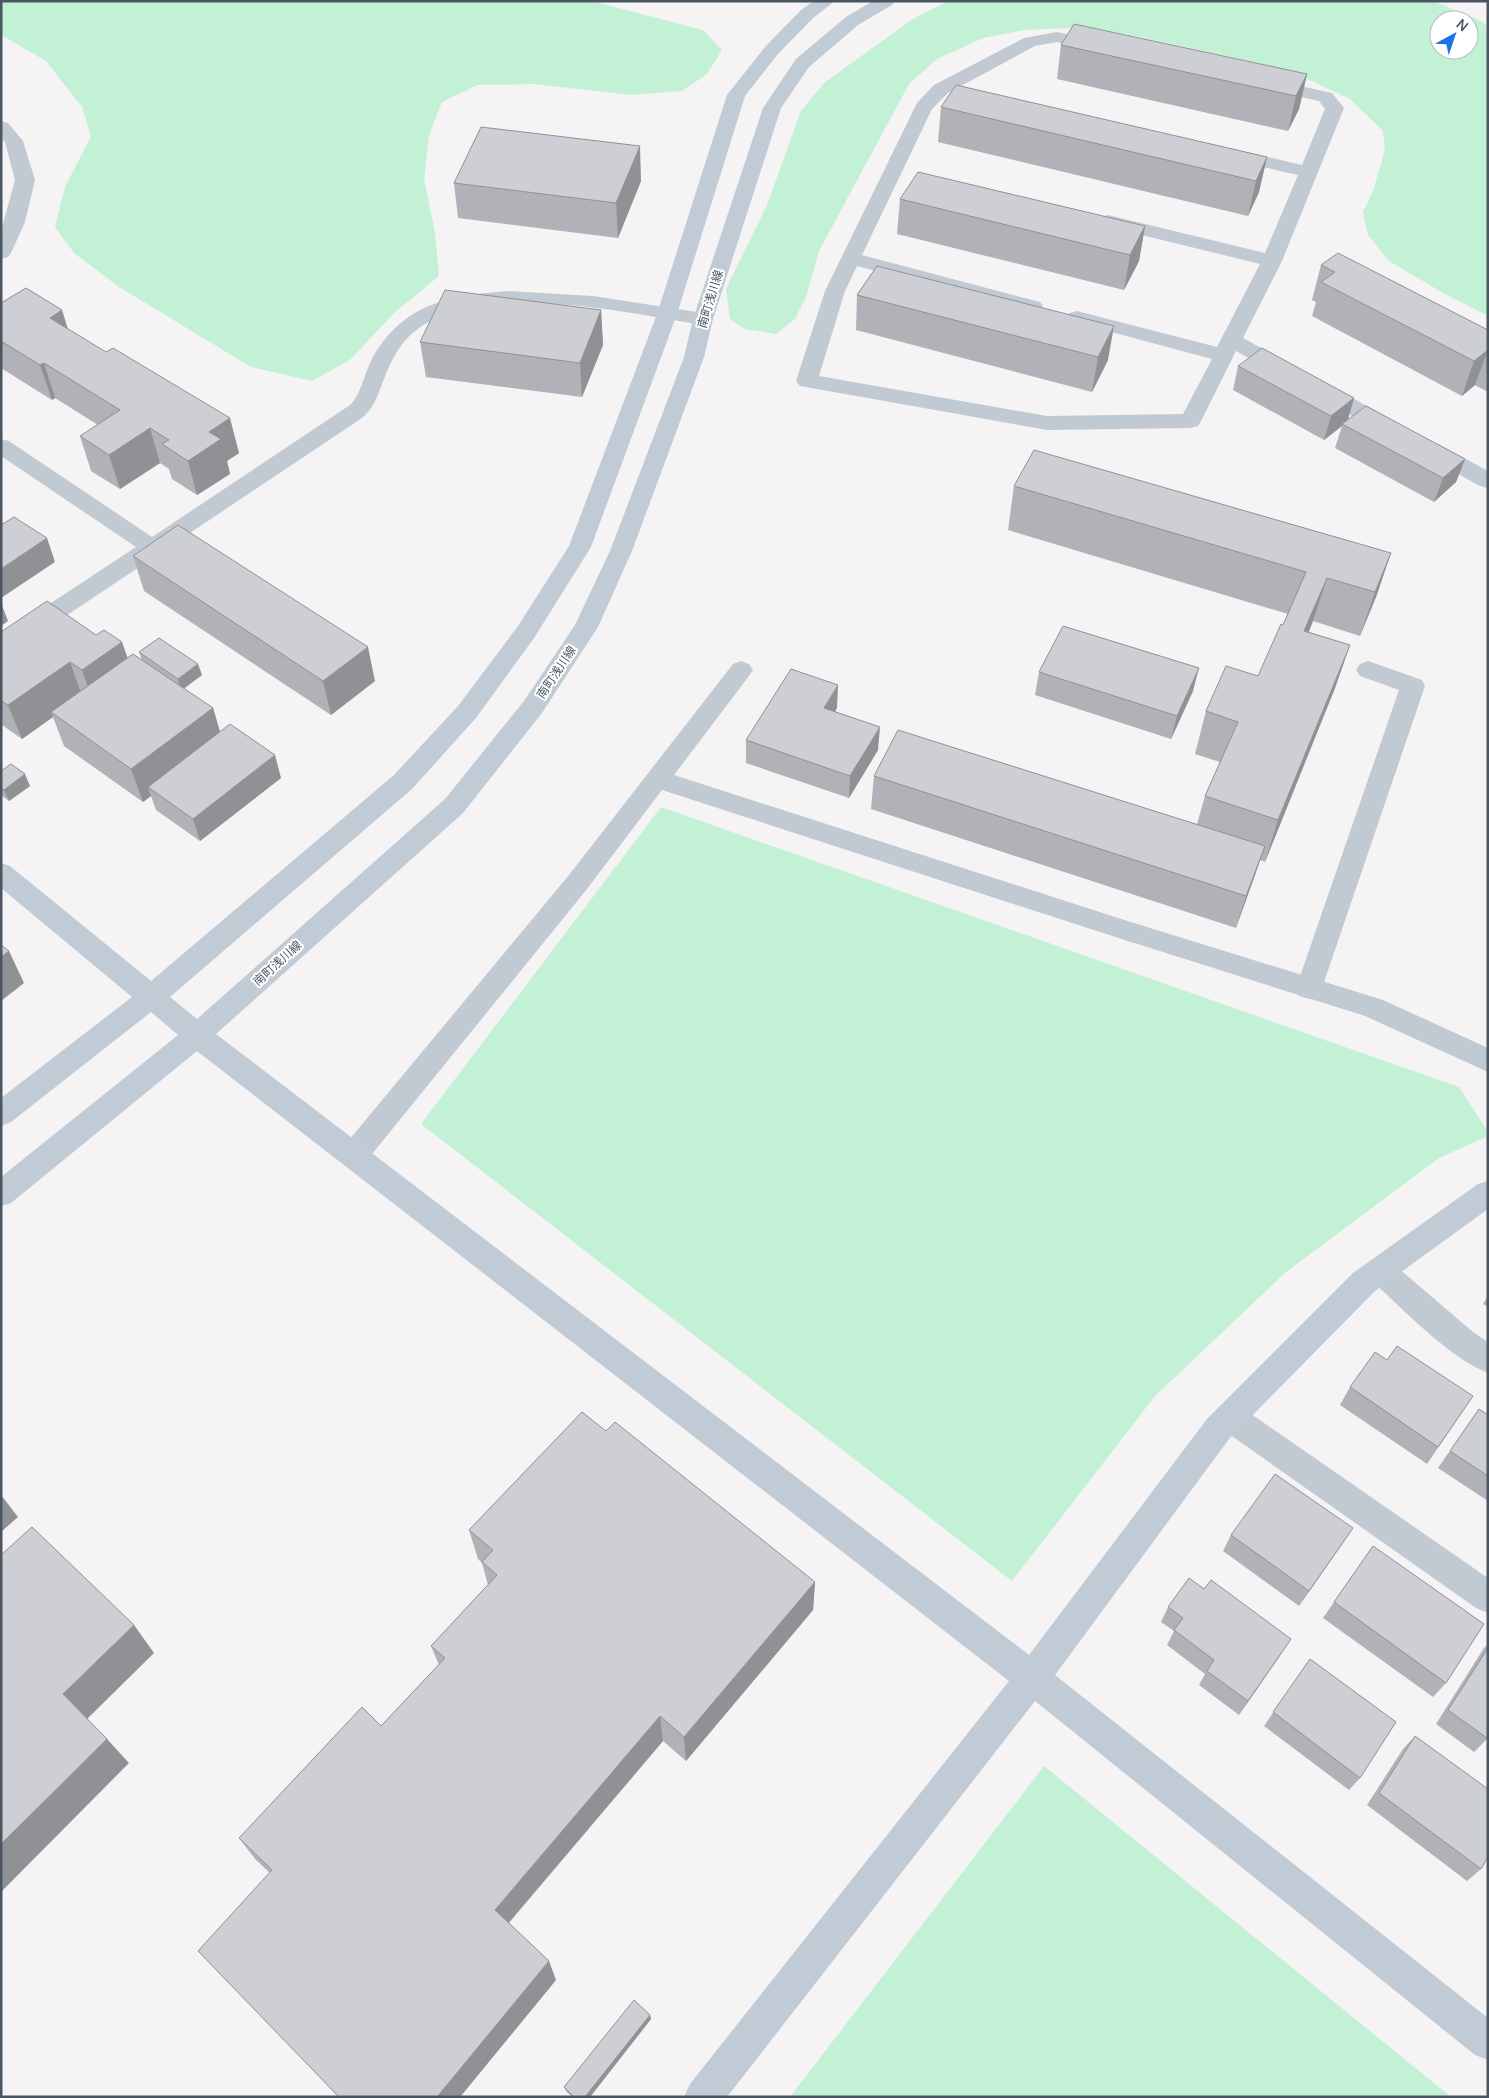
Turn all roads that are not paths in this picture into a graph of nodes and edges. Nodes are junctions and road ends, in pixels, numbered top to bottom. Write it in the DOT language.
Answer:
graph roads {
  1 [pos="826,1"];
  2 [pos="886,1"];
  3 [pos="941,89"];
  4 [pos="970,96"];
  5 [pos="6,139"];
  6 [pos="1212,150"];
  7 [pos="893,170"];
  8 [pos="1308,172"];
  9 [pos="912,174"];
  10 [pos="1087,216"];
  11 [pos="1,253"];
  12 [pos="851,258"];
  13 [pos="1272,260"];
  14 [pos="667,314"];
  15 [pos="703,319"];
  16 [pos="1227,348"];
  17 [pos="1,446"];
  18 [pos="1488,481"];
  19 [pos="152,548"];
  20 [pos="1,648"];
  21 [pos="740,670"];
  22 [pos="1368,670"];
  23 [pos="657,779"];
  24 [pos="1,873"];
  25 [pos="1309,988"];
  26 [pos="151,997"];
  27 [pos="197,1035"];
  28 [pos="1488,1061"];
  29 [pos="1,1114"];
  30 [pos="354,1155"];
  31 [pos="1,1194"];
  32 [pos="1486,1196"];
  33 [pos="1380,1270"];
  34 [pos="1488,1359"];
  35 [pos="1230,1417"];
  36 [pos="1488,1598"];
  37 [pos="1032,1678"];
  38 [pos="1488,2042"];
  39 [pos="703,2097"];
  1 -- 14 [label="street"];
  2 -- 15 [label="street, 南町浅川線"];
  3 -- 4 [label="street"];
  3 -- 7 [label="street"];
  3 -- 8 [label="street"];
  5 -- 11 [label="street"];
  6 -- 8 [label="street"];
  7 -- 9 [label="street"];
  7 -- 12 [label="street"];
  8 -- 13 [label="street"];
  10 -- 13 [label="street"];
  12 -- 16 [label="street"];
  12 -- 16 [label="street"];
  13 -- 16 [label="street"];
  14 -- 15 [label="street"];
  14 -- 19 [label="street"];
  14 -- 26 [label="street"];
  15 -- 27 [label="street, 南町浅川線"];
  16 -- 18 [label="street"];
  17 -- 19 [label="street"];
  19 -- 20 [label="street"];
  21 -- 23 [label="street"];
  22 -- 25 [label="street"];
  23 -- 25 [label="street"];
  23 -- 30 [label="street"];
  24 -- 26 [label="street"];
  25 -- 28 [label="street"];
  26 -- 27 [label="street"];
  26 -- 29 [label="street"];
  27 -- 30 [label="street"];
  27 -- 31 [label="street, 南町浅川線"];
  30 -- 37 [label="street"];
  32 -- 33 [label="street"];
  33 -- 34 [label="street"];
  33 -- 35 [label="street"];
  35 -- 36 [label="street"];
  35 -- 37 [label="street"];
  37 -- 38 [label="street"];
  37 -- 39 [label="street"];
}
